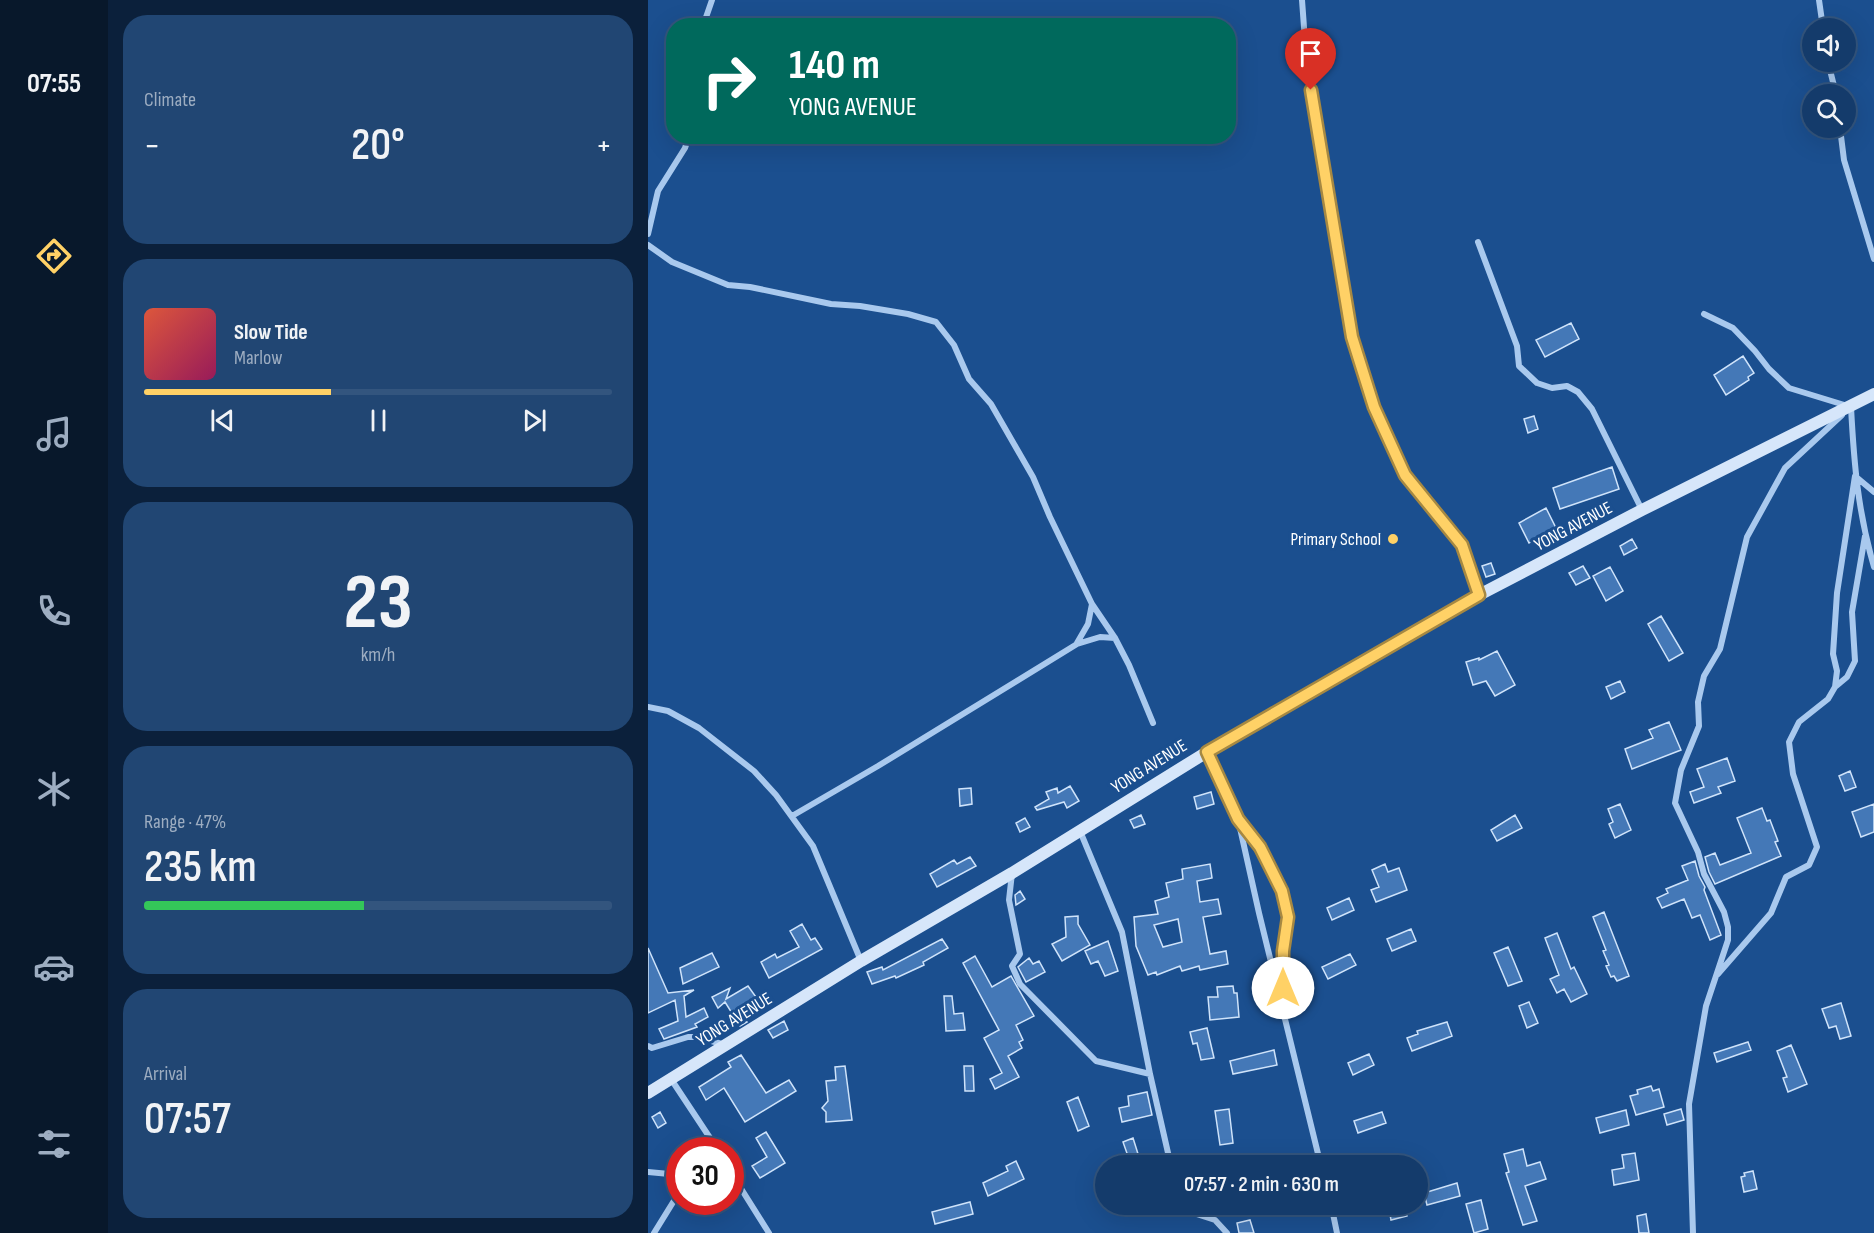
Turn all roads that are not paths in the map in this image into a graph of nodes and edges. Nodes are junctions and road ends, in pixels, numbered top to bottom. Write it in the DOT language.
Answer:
graph roads {
  1 [pos="712,0"];
  2 [pos="1302,0"];
  3 [pos="1819,0"];
  4 [pos="706,18"];
  5 [pos="1822,18"];
  6 [pos="1841,138"];
  7 [pos="686,144"];
  8 [pos="648,234"];
  9 [pos="1478,242"];
  10 [pos="648,245"];
  11 [pos="1874,259"];
  12 [pos="1704,314"];
  13 [pos="1874,394"];
  14 [pos="1851,406"];
  15 [pos="1855,476"];
  16 [pos="1874,492"];
  17 [pos="1642,510"];
  18 [pos="1865,536"];
  19 [pos="1874,567"];
  20 [pos="1479,595"];
  21 [pos="1092,604"];
  22 [pos="1115,638"];
  23 [pos="1077,644"];
  24 [pos="1835,687"];
  25 [pos="648,707"];
  26 [pos="1153,723"];
  27 [pos="1207,752"];
  28 [pos="792,816"];
  29 [pos="1238,819"];
  30 [pos="1080,830"];
  31 [pos="1012,873"];
  32 [pos="861,961"];
  33 [pos="1715,977"];
  34 [pos="1282,1007"];
  35 [pos="726,1045"];
  36 [pos="648,1046"];
  37 [pos="1150,1074"];
  38 [pos="671,1079"];
  39 [pos="648,1093"];
  40 [pos="709,1137"];
  41 [pos="1168,1155"];
  42 [pos="1318,1155"];
  43 [pos="648,1172"];
  44 [pos="666,1174"];
  45 [pos="744,1196"];
  46 [pos="666,1214"];
  47 [pos="1200,1215"];
  48 [pos="1333,1215"];
  49 [pos="654,1233"];
  50 [pos="769,1233"];
  51 [pos="1227,1233"];
  52 [pos="1337,1233"];
  53 [pos="1693,1233"];
  1 -- 4 [label="street"];
  2 -- 20 [label="street"];
  3 -- 5 [label="street"];
  6 -- 11 [label="street"];
  7 -- 8 [label="street"];
  9 -- 17 [label="street"];
  10 -- 21 [label="street"];
  12 -- 14 [label="street"];
  13 -- 14 [label="street, YONG AVENUE"];
  14 -- 15 [label="street"];
  14 -- 17 [label="street, YONG AVENUE"];
  14 -- 33 [label="street"];
  15 -- 16 [label="street"];
  15 -- 18 [label="street"];
  15 -- 24 [label="street"];
  17 -- 20 [label="street, YONG AVENUE"];
  18 -- 19 [label="street"];
  18 -- 24 [label="street"];
  20 -- 27 [label="street, YONG AVENUE"];
  21 -- 22 [label="street"];
  21 -- 23 [label="street"];
  22 -- 23 [label="street"];
  22 -- 26 [label="street"];
  23 -- 28 [label="street"];
  24 -- 33 [label="street"];
  25 -- 28 [label="street"];
  27 -- 29 [label="street"];
  27 -- 30 [label="street, YONG AVENUE"];
  28 -- 32 [label="street"];
  29 -- 34 [label="street"];
  29 -- 34 [label="street"];
  30 -- 31 [label="street, YONG AVENUE"];
  30 -- 37 [label="street"];
  31 -- 32 [label="street, YONG AVENUE"];
  31 -- 37 [label="street"];
  32 -- 35 [label="street, YONG AVENUE"];
  33 -- 53 [label="street"];
  34 -- 42 [label="street"];
  35 -- 36 [label="street"];
  35 -- 38 [label="street, YONG AVENUE"];
  37 -- 41 [label="street"];
  38 -- 39 [label="street, YONG AVENUE"];
  38 -- 40 [label="street"];
  43 -- 44 [label="street"];
  45 -- 50 [label="street"];
  46 -- 49 [label="street"];
  47 -- 51 [label="street"];
  48 -- 52 [label="street"];
}
